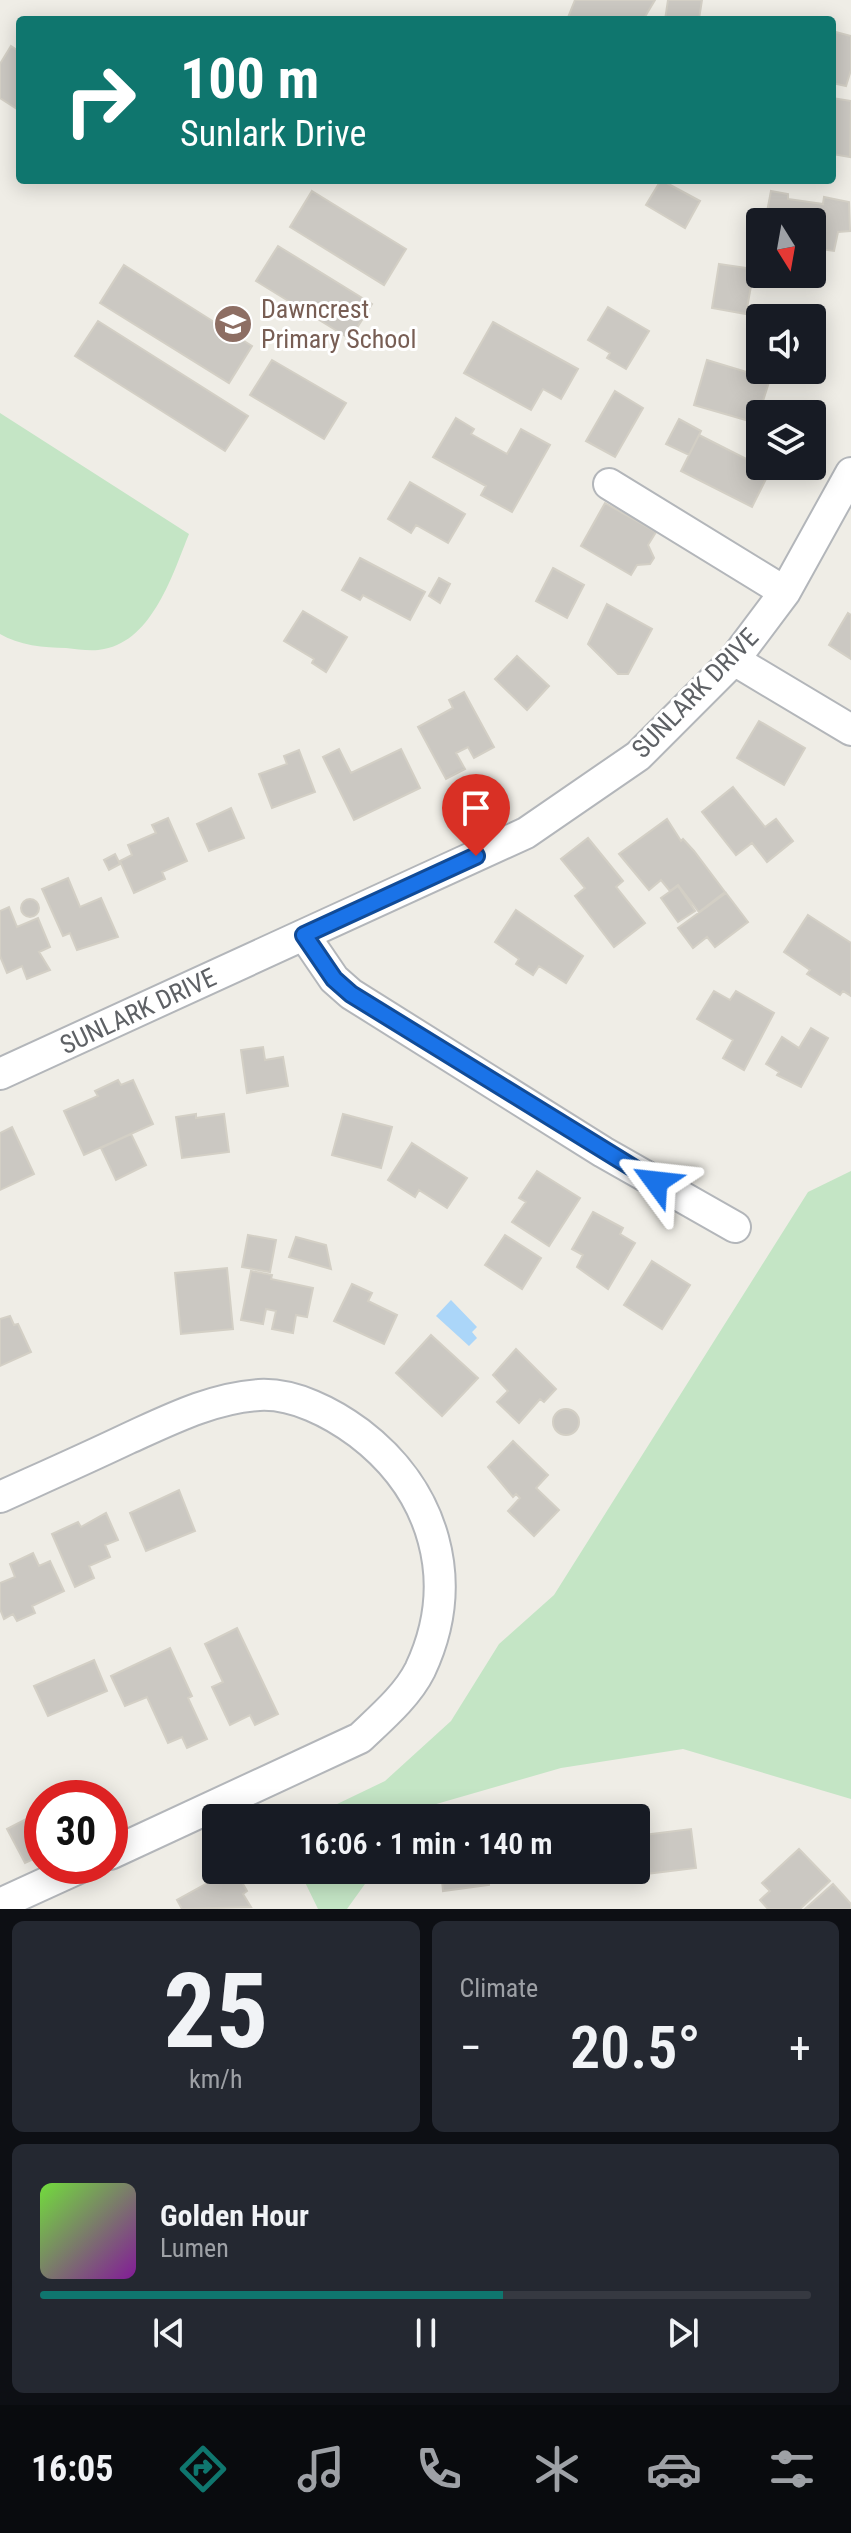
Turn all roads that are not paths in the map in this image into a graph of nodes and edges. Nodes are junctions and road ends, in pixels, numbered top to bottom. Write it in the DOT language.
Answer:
graph roads {
  1 [pos="851,473"];
  2 [pos="609,484"];
  3 [pos="785,592"];
  4 [pos="734,660"];
  5 [pos="851,730"];
  6 [pos="304,935"];
  7 [pos="0,1074"];
  8 [pos="735,1227"];
  9 [pos="0,1497"];
  10 [pos="128,1846"];
  11 [pos="44,1884"];
  12 [pos="0,1904"];
  1 -- 3 [label="street, SUNLARK DRIVE"];
  2 -- 3 [label="street"];
  3 -- 4 [label="street, SUNLARK DRIVE"];
  4 -- 5 [label="street"];
  4 -- 6 [label="street, SUNLARK DRIVE"];
  6 -- 7 [label="street, SUNLARK DRIVE"];
  6 -- 8 [label="street"];
  9 -- 10 [label="street"];
  11 -- 12 [label="street"];
}
